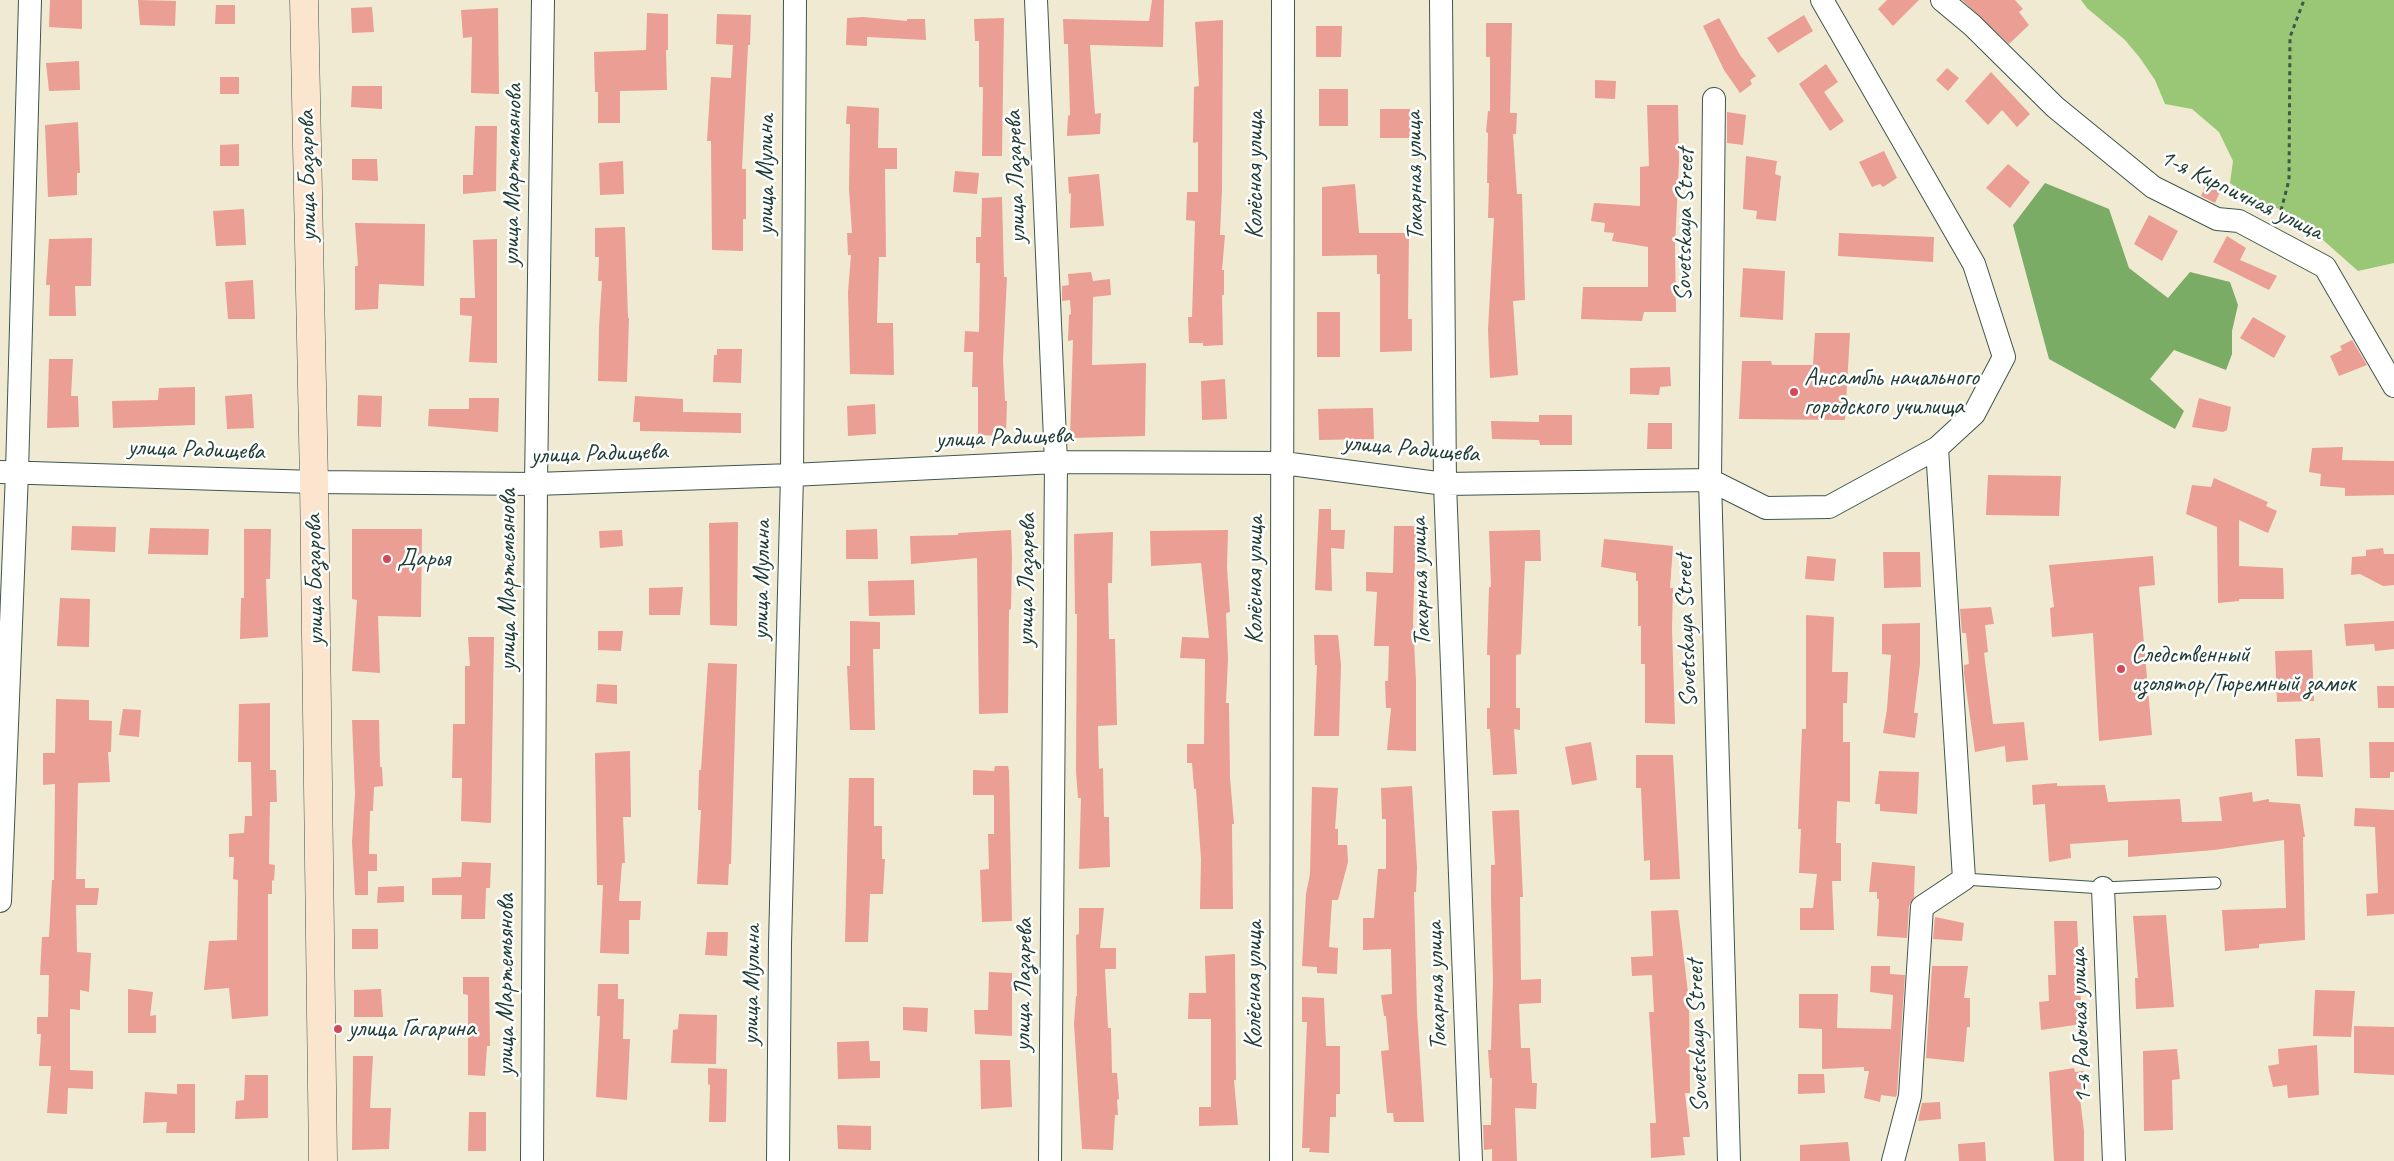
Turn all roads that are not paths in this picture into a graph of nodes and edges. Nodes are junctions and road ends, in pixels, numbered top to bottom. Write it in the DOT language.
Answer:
graph roads {
  1 [pos="30,0"];
  2 [pos="304,0"];
  3 [pos="543,0"];
  4 [pos="795,0"];
  5 [pos="1036,0"];
  6 [pos="1283,0"];
  7 [pos="1441,0"];
  8 [pos="1822,0"];
  9 [pos="1942,0"];
  10 [pos="1714,99"];
  11 [pos="2394,386"];
  12 [pos="1937,448"];
  13 [pos="1056,462"];
  14 [pos="1283,463"];
  15 [pos="8,472"];
  16 [pos="792,475"];
  17 [pos="1710,480"];
  18 [pos="314,482"];
  19 [pos="536,484"];
  20 [pos="1445,484"];
  21 [pos="1964,879"];
  22 [pos="2215,882"];
  23 [pos="2103,888"];
  24 [pos="0,901"];
  25 [pos="323,1161"];
  26 [pos="532,1161"];
  27 [pos="778,1161"];
  28 [pos="1050,1161"];
  29 [pos="1281,1161"];
  30 [pos="1471,1161"];
  31 [pos="1729,1161"];
  32 [pos="1893,1161"];
  33 [pos="2114,1161"];
  1 -- 15 [label="street"];
  2 -- 18 [label="main road, улица Базарова"];
  3 -- 19 [label="street, улица Мартемьянова"];
  4 -- 16 [label="street, улица Мулина"];
  5 -- 13 [label="street, улица Лазарева"];
  6 -- 14 [label="street, Колёсная улица"];
  7 -- 20 [label="street, Токарная улица"];
  8 -- 12 [label="street, улица Радищева"];
  9 -- 11 [label="street, 1-я Кирпичная улица"];
  10 -- 17 [label="street, Sovetskaya Street"];
  12 -- 17 [label="street, улица Радищева"];
  12 -- 21 [label="street"];
  13 -- 14 [label="street, улица Радищева"];
  13 -- 16 [label="street, улица Радищева"];
  13 -- 28 [label="street, улица Лазарева"];
  14 -- 20 [label="street, улица Радищева"];
  14 -- 29 [label="street, Колёсная улица"];
  15 -- 18 [label="street, улица Радищева"];
  15 -- 24 [label="street"];
  16 -- 19 [label="street, улица Радищева"];
  16 -- 27 [label="street, улица Мулина"];
  17 -- 20 [label="street, улица Радищева"];
  17 -- 31 [label="street, Sovetskaya Street"];
  18 -- 19 [label="street, улица Радищева"];
  18 -- 25 [label="main road, улица Базарова"];
  19 -- 26 [label="street, улица Мартемьянова"];
  20 -- 30 [label="street, Токарная улица"];
  21 -- 23 [label="lane"];
  21 -- 32 [label="street"];
  22 -- 23 [label="lane"];
  23 -- 33 [label="street, 1-я Рабочая улица"];
}
